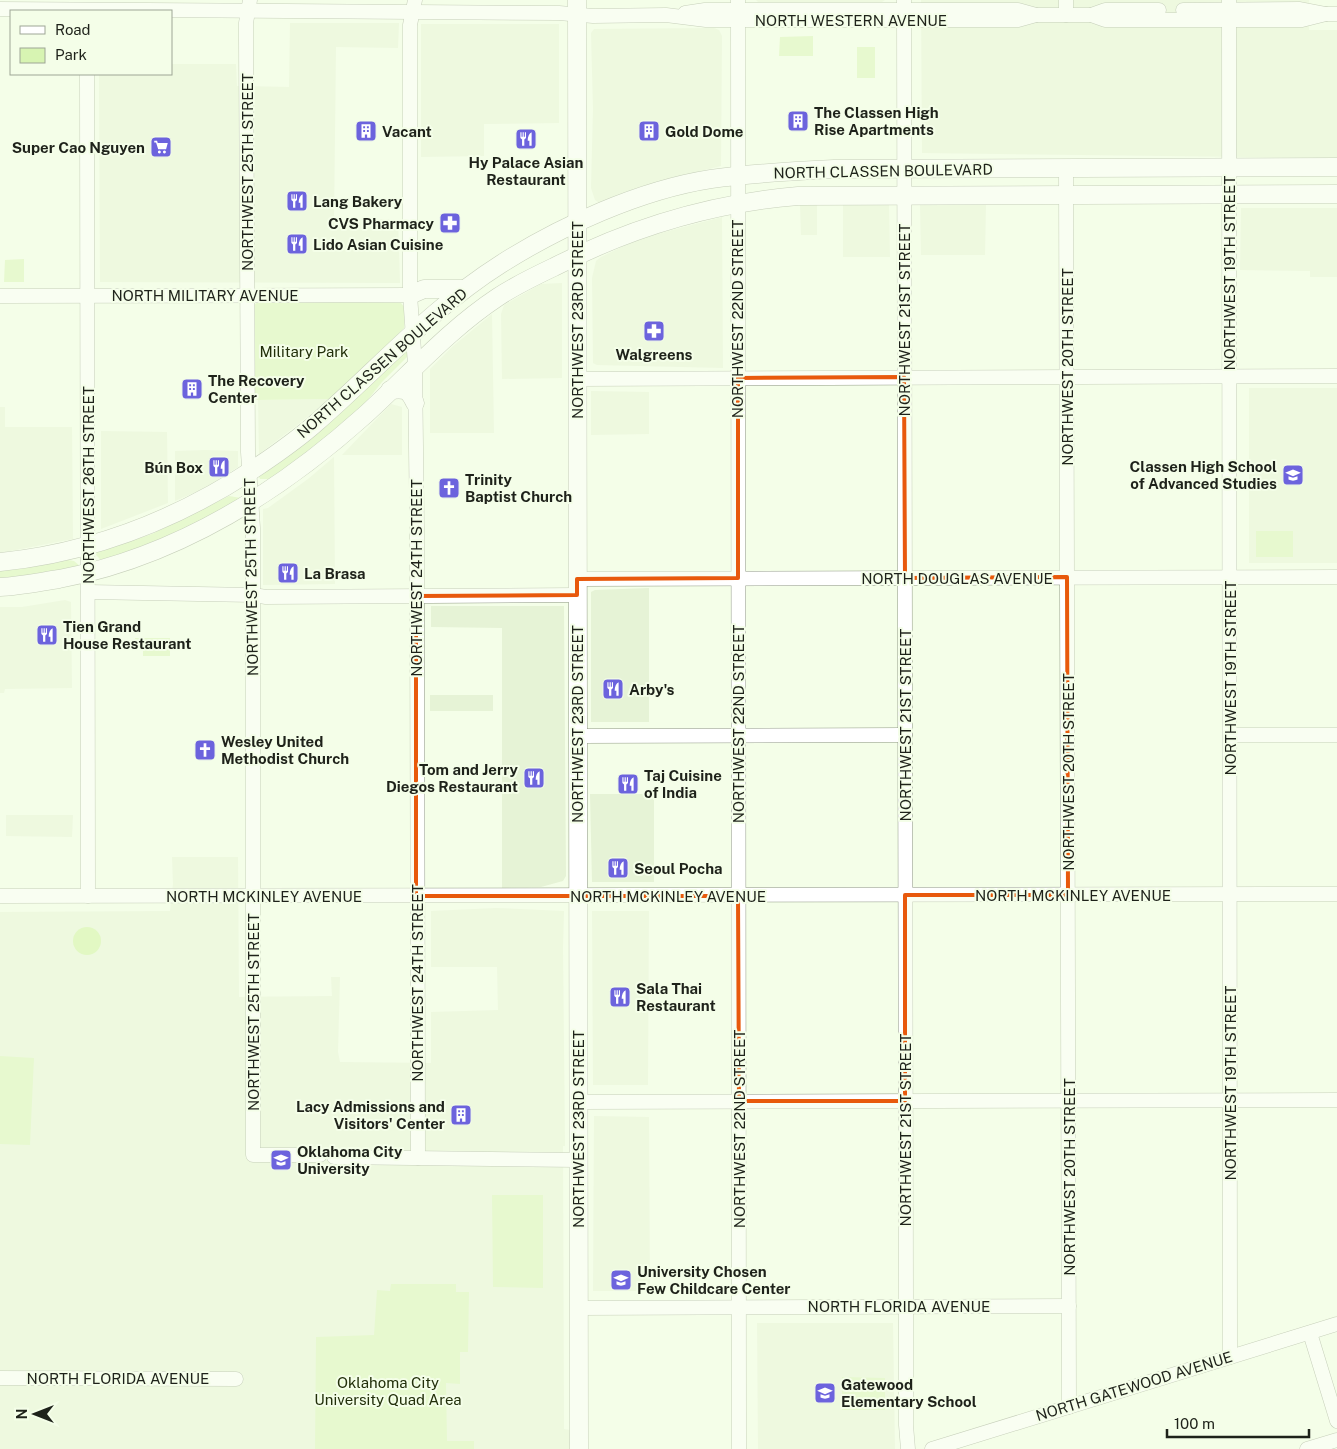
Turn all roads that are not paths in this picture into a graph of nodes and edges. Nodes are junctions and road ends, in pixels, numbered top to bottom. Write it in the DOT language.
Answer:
graph roads {
  1 [pos="1066,0"];
  2 [pos="249,5"];
  3 [pos="414,5"];
  4 [pos="577,7"];
  5 [pos="0,9"];
  6 [pos="87,10"];
  7 [pos="738,10"];
  8 [pos="904,10"];
  9 [pos="1229,10"];
  10 [pos="1331,14"];
  11 [pos="1066,15"];
  12 [pos="87,75"];
  13 [pos="1229,166"];
  14 [pos="1337,167"];
  15 [pos="1066,168"];
  16 [pos="904,169"];
  17 [pos="738,176"];
  18 [pos="1229,194"];
  19 [pos="1337,194"];
  20 [pos="904,195"];
  21 [pos="1066,195"];
  22 [pos="737,204"];
  23 [pos="577,222"];
  24 [pos="578,255"];
  25 [pos="464,290"];
  26 [pos="248,295"];
  27 [pos="410,295"];
  28 [pos="0,296"];
  29 [pos="87,296"];
  30 [pos="413,331"];
  31 [pos="415,365"];
  32 [pos="1229,376"];
  33 [pos="1337,376"];
  34 [pos="1066,377"];
  35 [pos="738,378"];
  36 [pos="904,378"];
  37 [pos="577,379"];
  38 [pos="390,390"];
  39 [pos="416,402"];
  40 [pos="250,472"];
  41 [pos="251,502"];
  42 [pos="88,546"];
  43 [pos="0,562"];
  44 [pos="88,573"];
  45 [pos="1067,577"];
  46 [pos="1230,577"];
  47 [pos="1337,577"];
  48 [pos="738,578"];
  49 [pos="905,578"];
  50 [pos="0,587"];
  51 [pos="577,587"];
  52 [pos="88,592"];
  53 [pos="253,595"];
  54 [pos="416,596"];
  55 [pos="905,735"];
  56 [pos="1230,735"];
  57 [pos="1337,735"];
  58 [pos="578,736"];
  59 [pos="738,736"];
  60 [pos="1230,894"];
  61 [pos="1337,894"];
  62 [pos="253,895"];
  63 [pos="905,895"];
  64 [pos="1068,895"];
  65 [pos="0,896"];
  66 [pos="88,896"];
  67 [pos="416,896"];
  68 [pos="577,896"];
  69 [pos="738,896"];
  70 [pos="1068,1100"];
  71 [pos="1230,1100"];
  72 [pos="1337,1100"];
  73 [pos="739,1101"];
  74 [pos="905,1101"];
  75 [pos="578,1102"];
  76 [pos="320,1155"];
  77 [pos="334,1157"];
  78 [pos="418,1158"];
  79 [pos="578,1160"];
  80 [pos="906,1306"];
  81 [pos="1069,1306"];
  82 [pos="739,1307"];
  83 [pos="579,1308"];
  84 [pos="1337,1324"];
  85 [pos="1310,1333"];
  86 [pos="1230,1357"];
  87 [pos="0,1378"];
  88 [pos="236,1379"];
  89 [pos="1069,1407"];
  90 [pos="1337,1421"];
  91 [pos="1337,1440"];
  92 [pos="579,1449"];
  93 [pos="739,1449"];
  94 [pos="908,1449"];
  95 [pos="932,1449"];
  96 [pos="1307,1449"];
  1 -- 11 [label="street"];
  2 -- 3 [label="street, NORTH WESTERN AVENUE"];
  2 -- 6 [label="street, NORTH WESTERN AVENUE"];
  2 -- 26 [label="street, NORTHWEST 25TH STREET"];
  3 -- 4 [label="street, NORTH WESTERN AVENUE"];
  3 -- 27 [label="street, NORTHWEST 24TH STREET"];
  4 -- 7 [label="street, NORTH WESTERN AVENUE"];
  4 -- 23 [label="main road, NORTHWEST 23RD STREET"];
  5 -- 6 [label="street, NORTH WESTERN AVENUE"];
  7 -- 8 [label="street, NORTH WESTERN AVENUE"];
  7 -- 17 [label="street, NORTHWEST 22ND STREET"];
  8 -- 11 [label="street, NORTH WESTERN AVENUE"];
  8 -- 16 [label="street, NORTHWEST 21ST STREET"];
  9 -- 10 [label="street, NORTH WESTERN AVENUE"];
  9 -- 11 [label="street, NORTH WESTERN AVENUE"];
  9 -- 13 [label="street, NORTHWEST 19TH STREET"];
  12 -- 29 [label="street, NORTHWEST 26TH STREET"];
  13 -- 14 [label="main road, NORTH CLASSEN BOULEVARD"];
  13 -- 15 [label="main road, NORTH CLASSEN BOULEVARD"];
  13 -- 18 [label="street, NORTHWEST 19TH STREET"];
  15 -- 16 [label="main road, NORTH CLASSEN BOULEVARD"];
  15 -- 21 [label="street, NORTHWEST 20TH STREET"];
  16 -- 17 [label="main road, NORTH CLASSEN BOULEVARD"];
  16 -- 20 [label="street, NORTHWEST 21ST STREET"];
  17 -- 22 [label="street, NORTHWEST 22ND STREET"];
  17 -- 23 [label="main road, NORTH CLASSEN BOULEVARD"];
  18 -- 19 [label="main road, NORTH CLASSEN BOULEVARD"];
  18 -- 21 [label="main road, NORTH CLASSEN BOULEVARD"];
  18 -- 32 [label="street, NORTHWEST 19TH STREET"];
  20 -- 21 [label="main road, NORTH CLASSEN BOULEVARD"];
  20 -- 22 [label="main road, NORTH CLASSEN BOULEVARD"];
  20 -- 36 [label="street, NORTHWEST 21ST STREET"];
  21 -- 34 [label="street, NORTHWEST 20TH STREET"];
  22 -- 24 [label="main road, NORTH CLASSEN BOULEVARD"];
  22 -- 35 [label="street, NORTHWEST 22ND STREET"];
  23 -- 24 [label="main road, NORTHWEST 23RD STREET"];
  23 -- 25 [label="main road, NORTH CLASSEN BOULEVARD"];
  24 -- 31 [label="main road, NORTH CLASSEN BOULEVARD"];
  24 -- 37 [label="main road, NORTHWEST 23RD STREET"];
  25 -- 27 [label="main road"];
  25 -- 30 [label="main road, NORTH CLASSEN BOULEVARD"];
  26 -- 27 [label="street, NORTH MILITARY AVENUE"];
  26 -- 29 [label="street, NORTH MILITARY AVENUE"];
  26 -- 40 [label="street, NORTHWEST 25TH STREET"];
  27 -- 30 [label="street, NORTHWEST 24TH STREET"];
  28 -- 29 [label="street, NORTH MILITARY AVENUE"];
  29 -- 42 [label="street, NORTHWEST 26TH STREET"];
  30 -- 31 [label="street, NORTHWEST 24TH STREET"];
  30 -- 40 [label="main road, NORTH CLASSEN BOULEVARD"];
  31 -- 38 [label="main road, NORTH CLASSEN BOULEVARD"];
  31 -- 39 [label="street, NORTHWEST 24TH STREET"];
  32 -- 33 [label="street"];
  32 -- 34 [label="street"];
  32 -- 46 [label="street, NORTHWEST 19TH STREET"];
  34 -- 36 [label="street"];
  34 -- 45 [label="street, NORTHWEST 20TH STREET"];
  35 -- 36 [label="street"];
  35 -- 37 [label="street"];
  35 -- 48 [label="street, NORTHWEST 22ND STREET"];
  36 -- 49 [label="street, NORTHWEST 21ST STREET"];
  37 -- 51 [label="main road, NORTHWEST 23RD STREET"];
  38 -- 39 [label="main road"];
  38 -- 41 [label="main road, NORTH CLASSEN BOULEVARD"];
  39 -- 54 [label="street, NORTHWEST 24TH STREET"];
  40 -- 41 [label="street, NORTHWEST 25TH STREET"];
  40 -- 42 [label="main road, NORTH CLASSEN BOULEVARD"];
  41 -- 44 [label="main road, NORTH CLASSEN BOULEVARD"];
  41 -- 53 [label="street, NORTHWEST 25TH STREET"];
  42 -- 43 [label="main road, NORTH CLASSEN BOULEVARD"];
  42 -- 44 [label="street, NORTHWEST 26TH STREET"];
  44 -- 50 [label="main road, NORTH CLASSEN BOULEVARD"];
  44 -- 52 [label="street, NORTHWEST 26TH STREET"];
  45 -- 46 [label="street, NORTH DOUGLAS AVENUE"];
  45 -- 49 [label="street, NORTH DOUGLAS AVENUE"];
  45 -- 64 [label="street, NORTHWEST 20TH STREET"];
  46 -- 47 [label="street, NORTH DOUGLAS AVENUE"];
  46 -- 56 [label="street, NORTHWEST 19TH STREET"];
  48 -- 49 [label="street, NORTH DOUGLAS AVENUE"];
  48 -- 51 [label="street, NORTH DOUGLAS AVENUE"];
  48 -- 59 [label="street, NORTHWEST 22ND STREET"];
  49 -- 55 [label="street, NORTHWEST 21ST STREET"];
  51 -- 54 [label="street, NORTH DOUGLAS AVENUE"];
  51 -- 58 [label="main road, NORTHWEST 23RD STREET"];
  52 -- 53 [label="street, NORTH DOUGLAS AVENUE"];
  52 -- 66 [label="street, NORTHWEST 26TH STREET"];
  53 -- 54 [label="street, NORTH DOUGLAS AVENUE"];
  53 -- 62 [label="street, NORTHWEST 25TH STREET"];
  54 -- 67 [label="street, NORTHWEST 24TH STREET"];
  55 -- 59 [label="street"];
  55 -- 63 [label="street, NORTHWEST 21ST STREET"];
  56 -- 57 [label="street"];
  56 -- 60 [label="street, NORTHWEST 19TH STREET"];
  58 -- 59 [label="street"];
  58 -- 68 [label="main road, NORTHWEST 23RD STREET"];
  59 -- 69 [label="street, NORTHWEST 22ND STREET"];
  60 -- 61 [label="street, NORTH MCKINLEY AVENUE"];
  60 -- 64 [label="street, NORTH MCKINLEY AVENUE"];
  60 -- 71 [label="street, NORTHWEST 19TH STREET"];
  62 -- 66 [label="street, NORTH MCKINLEY AVENUE"];
  62 -- 67 [label="street, NORTH MCKINLEY AVENUE"];
  62 -- 76 [label="street, NORTHWEST 25TH STREET"];
  63 -- 64 [label="street, NORTH MCKINLEY AVENUE"];
  63 -- 69 [label="street, NORTH MCKINLEY AVENUE"];
  63 -- 74 [label="street, NORTHWEST 21ST STREET"];
  64 -- 70 [label="street, NORTHWEST 20TH STREET"];
  65 -- 66 [label="street, NORTH MCKINLEY AVENUE"];
  67 -- 68 [label="street, NORTH MCKINLEY AVENUE"];
  67 -- 78 [label="street, NORTHWEST 24TH STREET"];
  68 -- 69 [label="street, NORTH MCKINLEY AVENUE"];
  68 -- 75 [label="main road, NORTHWEST 23RD STREET"];
  69 -- 73 [label="street, NORTHWEST 22ND STREET"];
  70 -- 71 [label="street"];
  70 -- 74 [label="street"];
  70 -- 81 [label="street, NORTHWEST 20TH STREET"];
  71 -- 72 [label="street"];
  71 -- 86 [label="street, NORTHWEST 19TH STREET"];
  73 -- 74 [label="street"];
  73 -- 75 [label="street"];
  73 -- 82 [label="street, NORTHWEST 22ND STREET"];
  74 -- 80 [label="street, NORTHWEST 21ST STREET"];
  75 -- 79 [label="main road, NORTHWEST 23RD STREET"];
  77 -- 78 [label="street"];
  78 -- 79 [label="street"];
  79 -- 83 [label="main road, NORTHWEST 23RD STREET"];
  80 -- 81 [label="street, NORTH FLORIDA AVENUE"];
  80 -- 82 [label="street, NORTH FLORIDA AVENUE"];
  80 -- 94 [label="street, NORTHWEST 21ST STREET"];
  81 -- 89 [label="street, NORTHWEST 20TH STREET"];
  82 -- 83 [label="street, NORTH FLORIDA AVENUE"];
  82 -- 93 [label="street, NORTHWEST 22ND STREET"];
  83 -- 92 [label="main road, NORTHWEST 23RD STREET"];
  84 -- 85 [label="street, NORTH GATEWOOD AVENUE"];
  85 -- 86 [label="street, NORTH GATEWOOD AVENUE"];
  85 -- 90 [label="street"];
  86 -- 89 [label="street, NORTH GATEWOOD AVENUE"];
  87 -- 88 [label="street, NORTH FLORIDA AVENUE"];
  89 -- 95 [label="street, NORTH GATEWOOD AVENUE"];
  91 -- 96 [label="street"];
}
